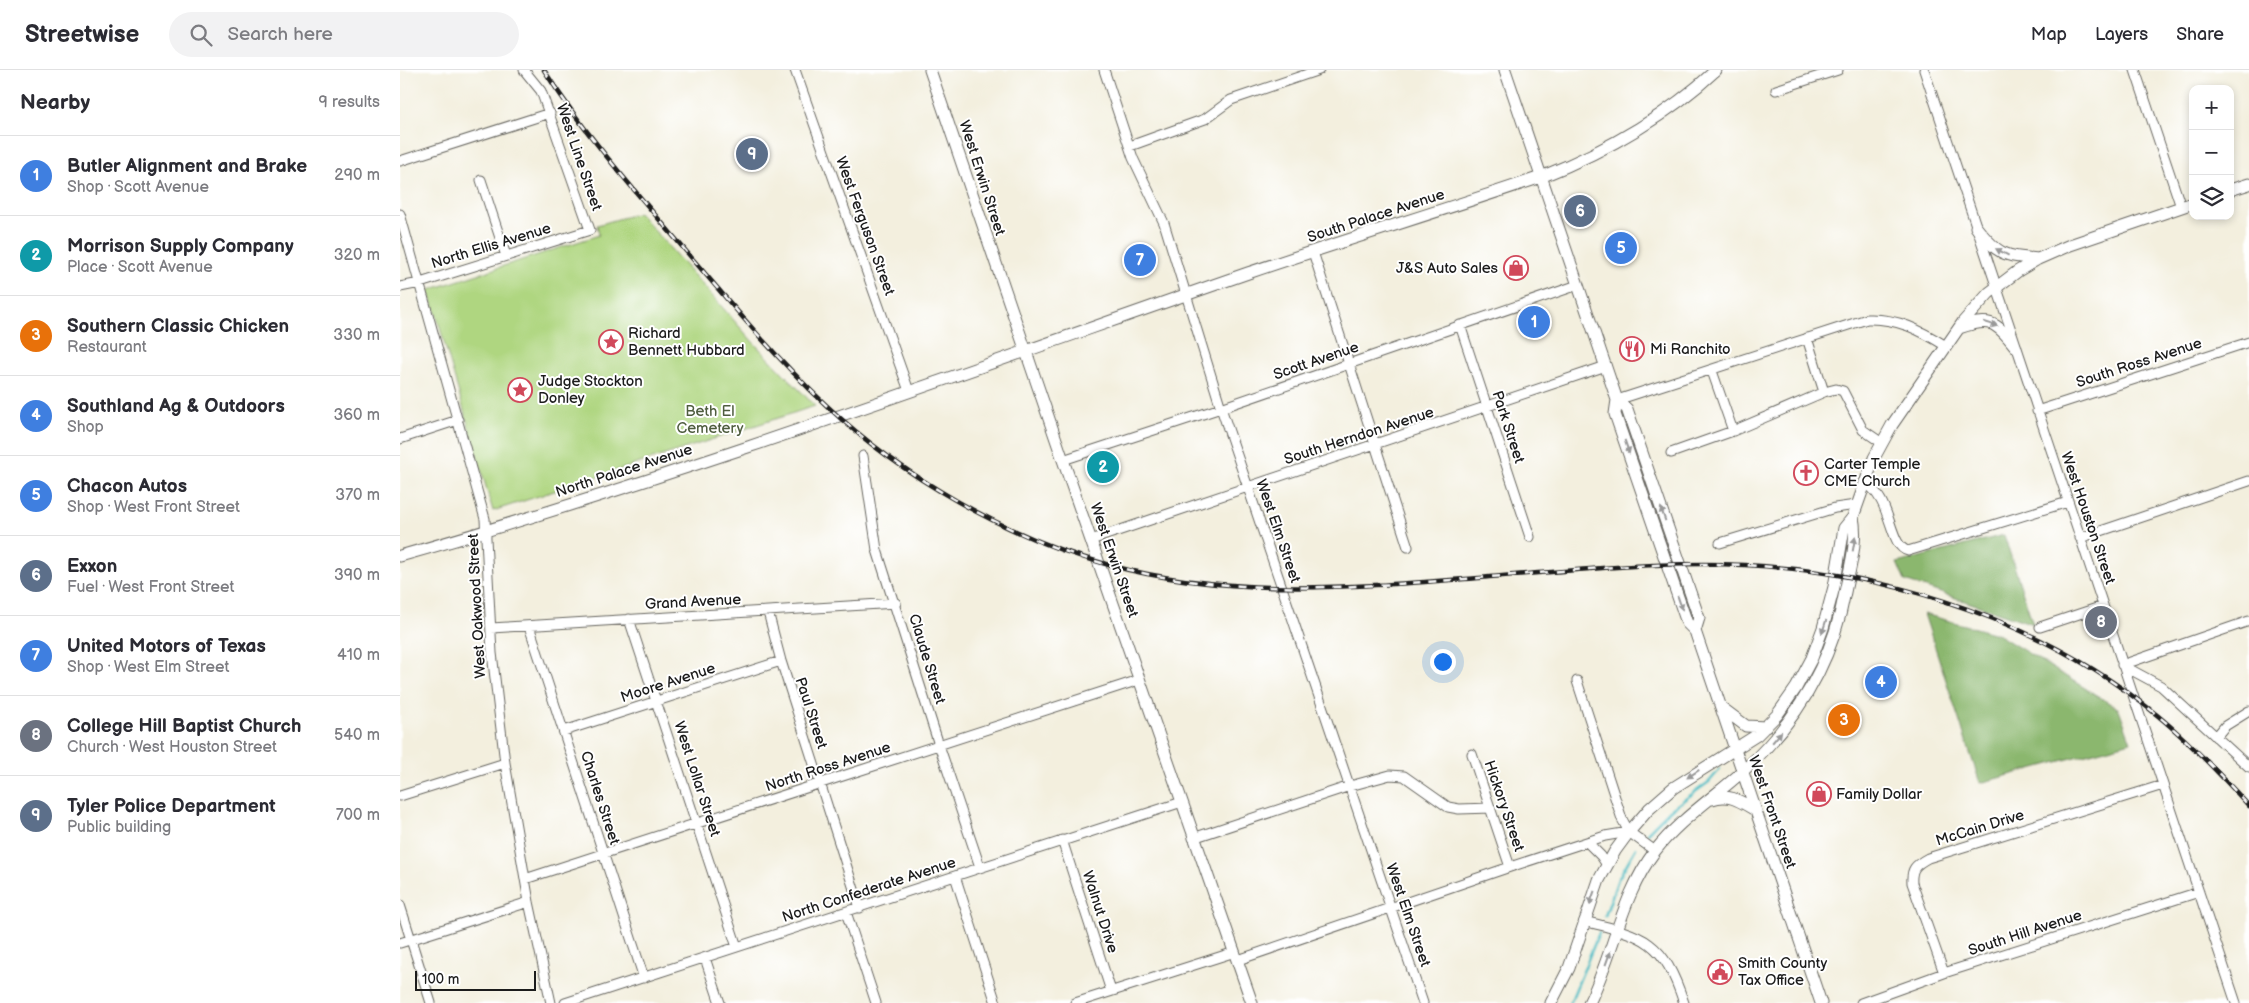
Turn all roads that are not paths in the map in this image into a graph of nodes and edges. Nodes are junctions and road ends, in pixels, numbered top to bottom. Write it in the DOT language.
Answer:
graph roads {
  1 [pos="524,70"];
  2 [pos="795,70"];
  3 [pos="930,70"];
  4 [pos="1104,70"];
  5 [pos="1319,70"];
  6 [pos="1504,70"];
  7 [pos="1716,70"];
  8 [pos="1838,70"];
  9 [pos="1924,70"];
  10 [pos="2135,70"];
  11 [pos="1776,90"];
  12 [pos="550,112"];
  13 [pos="1130,146"];
  14 [pos="400,161"];
  15 [pos="1541,177"];
  16 [pos="481,180"];
  17 [pos="2249,184"];
  18 [pos="2234,189"];
  19 [pos="2189,204"];
  20 [pos="2181,207"];
  21 [pos="400,214"];
  22 [pos="1976,227"];
  23 [pos="590,230"];
  24 [pos="1314,252"];
  25 [pos="506,256"];
  26 [pos="2038,259"];
  27 [pos="420,283"];
  28 [pos="1578,285"];
  29 [pos="400,287"];
  30 [pos="1996,288"];
  31 [pos="1187,295"];
  32 [pos="1460,325"];
  33 [pos="1958,328"];
  34 [pos="1807,338"];
  35 [pos="2249,342"];
  36 [pos="1946,346"];
  37 [pos="2016,346"];
  38 [pos="1026,351"];
  39 [pos="1349,364"];
  40 [pos="1606,366"];
  41 [pos="1712,371"];
  42 [pos="908,392"];
  43 [pos="1824,392"];
  44 [pos="1617,400"];
  45 [pos="1220,408"];
  46 [pos="1486,408"];
  47 [pos="2038,411"];
  48 [pos="458,420"];
  49 [pos="1734,431"];
  50 [pos="400,439"];
  51 [pos="1882,443"];
  52 [pos="1376,445"];
  53 [pos="1671,453"];
  54 [pos="863,456"];
  55 [pos="1063,460"];
  56 [pos="2249,481"];
  57 [pos="1864,482"];
  58 [pos="1249,487"];
  59 [pos="2068,502"];
  60 [pos="1856,505"];
  61 [pos="1853,517"];
  62 [pos="486,531"];
  63 [pos="1530,537"];
  64 [pos="2080,538"];
  65 [pos="1090,540"];
  66 [pos="1720,543"];
  67 [pos="1408,547"];
  68 [pos="400,556"];
  69 [pos="896,604"];
  70 [pos="2103,606"];
  71 [pos="768,612"];
  72 [pos="629,619"];
  73 [pos="2249,621"];
  74 [pos="529,626"];
  75 [pos="2040,627"];
  76 [pos="492,628"];
  77 [pos="781,661"];
  78 [pos="2122,665"];
  79 [pos="1140,680"];
  80 [pos="1576,681"];
  81 [pos="657,701"];
  82 [pos="1722,708"];
  83 [pos="2249,711"];
  84 [pos="1766,727"];
  85 [pos="564,730"];
  86 [pos="2216,737"];
  87 [pos="939,745"];
  88 [pos="1735,750"];
  89 [pos="1472,754"];
  90 [pos="506,762"];
  91 [pos="2249,767"];
  92 [pos="1742,772"];
  93 [pos="820,785"];
  94 [pos="2163,785"];
  95 [pos="1350,786"];
  96 [pos="400,796"];
  97 [pos="1710,799"];
  98 [pos="1182,802"];
  99 [pos="1491,808"];
  100 [pos="1755,810"];
  101 [pos="697,823"];
  102 [pos="1629,832"];
  103 [pos="1193,838"];
  104 [pos="1062,840"];
  105 [pos="1587,842"];
  106 [pos="1655,851"];
  107 [pos="604,854"];
  108 [pos="1607,865"];
  109 [pos="980,867"];
  110 [pos="1510,867"];
  111 [pos="955,876"];
  112 [pos="525,879"];
  113 [pos="2199,892"];
  114 [pos="529,902"];
  115 [pos="400,905"];
  116 [pos="860,908"];
  117 [pos="1391,908"];
  118 [pos="846,912"];
  119 [pos="1584,921"];
  120 [pos="1617,929"];
  121 [pos="412,939"];
  122 [pos="400,943"];
  123 [pos="737,947"];
  124 [pos="1237,956"];
  125 [pos="705,958"];
  126 [pos="1944,973"];
  127 [pos="644,978"];
  128 [pos="1111,991"];
  129 [pos="432,1003"];
  130 [pos="551,1003"];
  131 [pos="565,1003"];
  132 [pos="720,1003"];
  133 [pos="876,1003"];
  134 [pos="996,1003"];
  135 [pos="1075,1003"];
  136 [pos="1252,1003"];
  137 [pos="1423,1003"];
  138 [pos="1551,1003"];
  139 [pos="1589,1003"];
  140 [pos="1684,1003"];
  141 [pos="1822,1003"];
  142 [pos="1861,1003"];
  143 [pos="2236,1003"];
  1 -- 12 [label="street, West Line Street"];
  2 -- 42 [label="street, West Ferguson Street"];
  3 -- 38 [label="main road, West Erwin Street"];
  4 -- 13 [label="street, West Elm Street"];
  5 -- 13 [label="street"];
  6 -- 15 [label="main road, West Front Street"];
  7 -- 15 [label="main road, South Palace Avenue"];
  8 -- 11 [label="street"];
  9 -- 22 [label="street, West Houston Street"];
  10 -- 20 [label="street"];
  12 -- 14 [label="street"];
  12 -- 23 [label="street, West Line Street"];
  13 -- 31 [label="street, West Elm Street"];
  15 -- 24 [label="main road, South Palace Avenue"];
  15 -- 28 [label="main road, West Front Street"];
  16 -- 25 [label="street"];
  17 -- 18 [label="main road"];
  19 -- 20 [label="main road"];
  20 -- 26 [label="main road"];
  21 -- 27 [label="street, West Oakwood Street"];
  26 -- 22 [label="main road, one-way"];
  22 -- 30 [label="street, West Houston Street"];
  23 -- 25 [label="street, North Ellis Avenue"];
  24 -- 31 [label="main road, South Palace Avenue"];
  24 -- 39 [label="street"];
  25 -- 27 [label="street, North Ellis Avenue"];
  26 -- 30 [label="main road"];
  27 -- 29 [label="street, North Ellis Avenue"];
  27 -- 48 [label="street, West Oakwood Street"];
  28 -- 32 [label="street, Scott Avenue"];
  28 -- 40 [label="main road, West Front Street"];
  30 -- 33 [label="main road"];
  30 -- 37 [label="street, West Houston Street"];
  31 -- 38 [label="main road, South Palace Avenue"];
  31 -- 45 [label="street, West Elm Street"];
  32 -- 39 [label="street, Scott Avenue"];
  32 -- 46 [label="street, Park Street"];
  33 -- 36 [label="main road"];
  33 -- 37 [label="main road, one-way"];
  34 -- 36 [label="street"];
  34 -- 41 [label="street"];
  34 -- 43 [label="street"];
  35 -- 47 [label="street, South Ross Avenue"];
  36 -- 51 [label="main road"];
  37 -- 47 [label="street, West Houston Street"];
  38 -- 42 [label="main road, North Palace Avenue"];
  38 -- 55 [label="main road, West Erwin Street"];
  39 -- 45 [label="street, Scott Avenue"];
  39 -- 52 [label="street"];
  40 -- 44 [label="main road, West Front Street"];
  40 -- 46 [label="street, South Herndon Avenue"];
  41 -- 44 [label="street"];
  41 -- 49 [label="street"];
  42 -- 62 [label="main road, North Palace Avenue"];
  43 -- 49 [label="street"];
  43 -- 51 [label="street"];
  44 -- 82 [label="main road, West Front Street"];
  45 -- 55 [label="street, Scott Avenue"];
  45 -- 58 [label="street, West Elm Street"];
  46 -- 52 [label="street, South Herndon Avenue"];
  46 -- 63 [label="street, Park Street"];
  47 -- 59 [label="street, West Houston Street"];
  48 -- 50 [label="street"];
  48 -- 62 [label="street, West Oakwood Street"];
  49 -- 53 [label="street"];
  51 -- 57 [label="main road"];
  52 -- 58 [label="street, South Herndon Avenue"];
  52 -- 67 [label="street"];
  54 -- 69 [label="street, Claude Street"];
  55 -- 65 [label="main road, West Erwin Street"];
  56 -- 64 [label="street"];
  57 -- 59 [label="street"];
  57 -- 60 [label="main road"];
  58 -- 65 [label="street, South Herndon Avenue"];
  58 -- 95 [label="street, West Elm Street"];
  59 -- 64 [label="street, West Houston Street"];
  60 -- 61 [label="main road"];
  60 -- 66 [label="street"];
  61 -- 84 [label="main road, one-way"];
  92 -- 61 [label="main road, one-way"];
  62 -- 68 [label="main road, North Palace Avenue"];
  62 -- 76 [label="street, West Oakwood Street"];
  64 -- 70 [label="street, West Houston Street"];
  65 -- 79 [label="main road, West Erwin Street"];
  69 -- 71 [label="street, Grand Avenue"];
  69 -- 87 [label="street, Claude Street"];
  70 -- 75 [label="street"];
  70 -- 78 [label="street, West Houston Street"];
  71 -- 72 [label="street, Grand Avenue"];
  71 -- 77 [label="street, Paul Street"];
  72 -- 74 [label="street, Grand Avenue"];
  72 -- 81 [label="street, West Lollar Street"];
  73 -- 78 [label="street"];
  74 -- 76 [label="street, Grand Avenue"];
  74 -- 85 [label="street, Charles Street"];
  76 -- 90 [label="street, West Oakwood Street"];
  77 -- 81 [label="street, Moore Avenue"];
  77 -- 93 [label="street, Paul Street"];
  78 -- 86 [label="street"];
  78 -- 94 [label="street, West Houston Street"];
  79 -- 87 [label="street, North Ross Avenue"];
  79 -- 98 [label="main road, West Erwin Street"];
  80 -- 102 [label="street"];
  81 -- 85 [label="street, Moore Avenue"];
  81 -- 101 [label="street, West Lollar Street"];
  82 -- 84 [label="main road"];
  82 -- 88 [label="main road, West Front Street"];
  83 -- 86 [label="street"];
  84 -- 88 [label="main road"];
  85 -- 107 [label="street, Charles Street"];
  86 -- 91 [label="street"];
  87 -- 93 [label="street, North Ross Avenue"];
  87 -- 109 [label="street, Claude Street"];
  88 -- 92 [label="main road, West Front Street"];
  88 -- 102 [label="main road, one-way"];
  89 -- 99 [label="street, Hickory Street"];
  90 -- 96 [label="street"];
  90 -- 112 [label="street, West Oakwood Street"];
  92 -- 97 [label="main road"];
  92 -- 100 [label="main road, West Front Street"];
  93 -- 101 [label="street, North Ross Avenue"];
  93 -- 116 [label="street, Paul Street"];
  94 -- 113 [label="street, West Houston Street"];
  94 -- 126 [label="street, McCain Drive"];
  95 -- 99 [label="street"];
  95 -- 103 [label="street"];
  95 -- 117 [label="street, West Elm Street"];
  97 -- 100 [label="main road"];
  97 -- 106 [label="main road"];
  98 -- 103 [label="main road, West Erwin Street"];
  98 -- 104 [label="street, North Confederate Avenue"];
  99 -- 110 [label="street, Hickory Street"];
  100 -- 141 [label="main road, West Front Street"];
  101 -- 107 [label="street, North Ross Avenue"];
  101 -- 123 [label="street, West Lollar Street"];
  102 -- 105 [label="street"];
  102 -- 106 [label="street"];
  102 -- 108 [label="main road"];
  103 -- 124 [label="main road, West Erwin Street"];
  104 -- 109 [label="street, North Confederate Avenue"];
  104 -- 128 [label="street, Walnut Drive"];
  105 -- 108 [label="street"];
  105 -- 110 [label="street"];
  106 -- 120 [label="main road"];
  107 -- 112 [label="street, North Ross Avenue"];
  107 -- 127 [label="street, Charles Street"];
  108 -- 119 [label="main road, one-way"];
  109 -- 111 [label="street, North Confederate Avenue"];
  110 -- 117 [label="street"];
  111 -- 116 [label="street, North Confederate Avenue"];
  111 -- 134 [label="street"];
  112 -- 114 [label="street, West Oakwood Street"];
  113 -- 126 [label="street, South Hill Avenue"];
  113 -- 143 [label="street, West Houston Street"];
  114 -- 121 [label="street"];
  114 -- 130 [label="street, West Oakwood Street"];
  115 -- 121 [label="street"];
  116 -- 118 [label="street, North Confederate Avenue"];
  117 -- 124 [label="street"];
  117 -- 137 [label="street, West Elm Street"];
  118 -- 123 [label="street, North Confederate Avenue"];
  118 -- 133 [label="street"];
  119 -- 120 [label="street"];
  119 -- 138 [label="main road"];
  139 -- 120 [label="main road, one-way"];
  120 -- 140 [label="street"];
  121 -- 122 [label="street"];
  121 -- 129 [label="street"];
  123 -- 125 [label="street, North Confederate Avenue"];
  124 -- 128 [label="street"];
  124 -- 136 [label="main road, West Erwin Street"];
  125 -- 127 [label="street, North Confederate Avenue"];
  125 -- 132 [label="street"];
  126 -- 142 [label="street, South Hill Avenue"];
  127 -- 131 [label="street, North Confederate Avenue"];
  128 -- 135 [label="street"];
}
